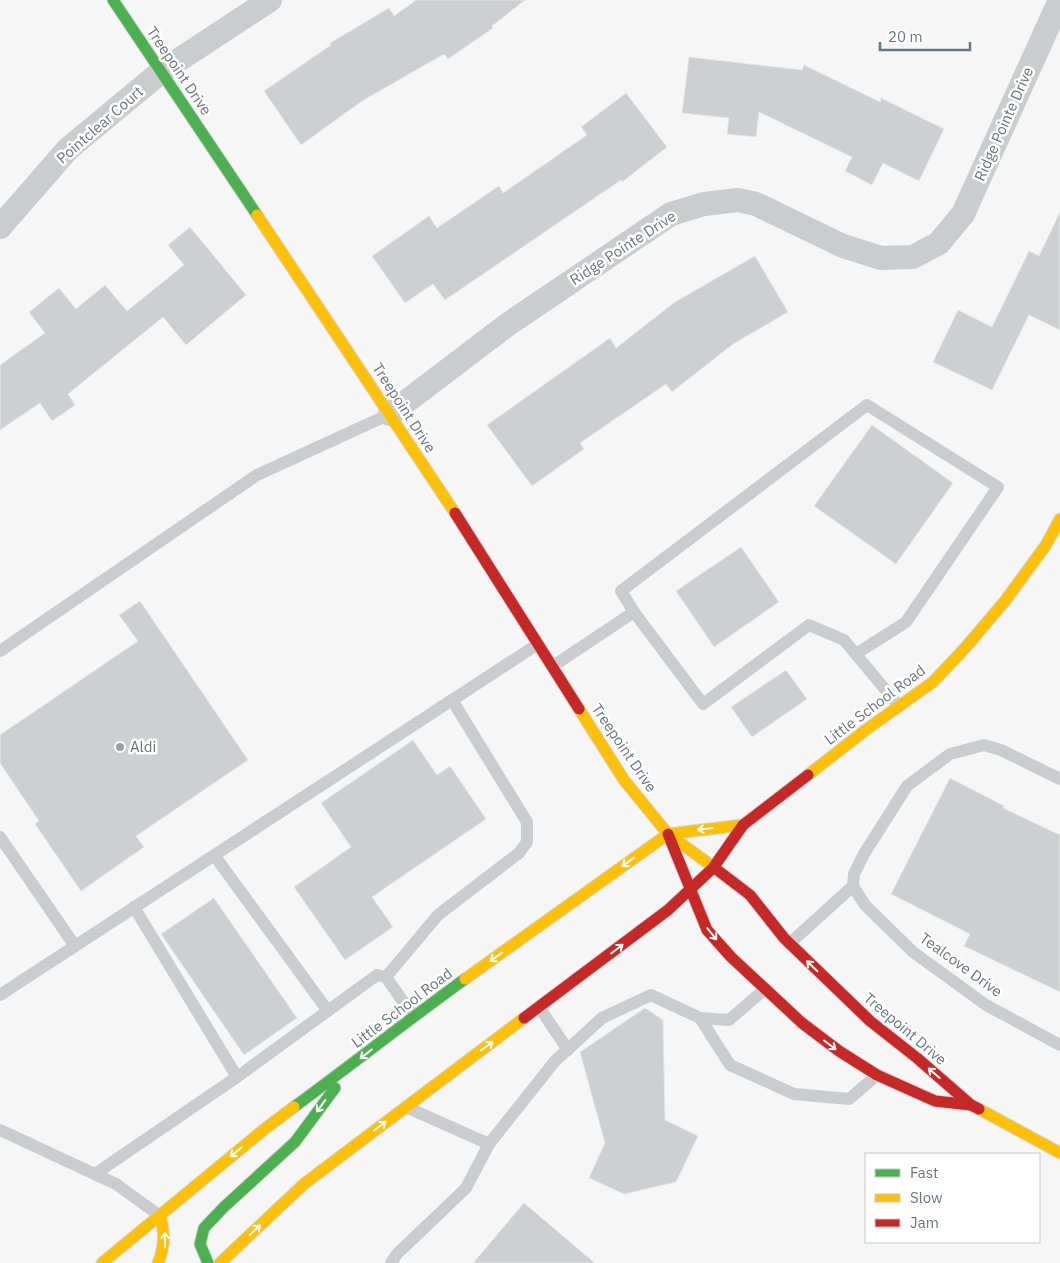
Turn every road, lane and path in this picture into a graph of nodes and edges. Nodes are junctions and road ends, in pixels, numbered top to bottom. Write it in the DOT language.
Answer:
graph roads {
  1 [pos="113,0"];
  2 [pos="270,0"];
  3 [pos="1060,0"];
  4 [pos="162,71"];
  5 [pos="0,227"];
  6 [pos="390,414"];
  7 [pos="1060,519"];
  8 [pos="634,612"];
  9 [pos="538,644"];
  10 [pos="0,651"];
  11 [pos="856,654"];
  12 [pos="553,666"];
  13 [pos="452,700"];
  14 [pos="899,706"];
  15 [pos="1060,779"];
  16 [pos="743,825"];
  17 [pos="668,834"];
  18 [pos="0,837"];
  19 [pos="214,855"];
  20 [pos="713,868"];
  21 [pos="853,886"];
  22 [pos="691,890"];
  23 [pos="134,907"];
  24 [pos="789,944"];
  25 [pos="75,946"];
  26 [pos="386,977"];
  27 [pos="764,989"];
  28 [pos="0,995"];
  29 [pos="538,1007"];
  30 [pos="328,1011"];
  31 [pos="413,1016"];
  32 [pos="700,1018"];
  33 [pos="1060,1045"];
  34 [pos="568,1050"];
  35 [pos="350,1066"];
  36 [pos="877,1075"];
  37 [pos="237,1076"];
  38 [pos="971,1105"];
  39 [pos="406,1107"];
  40 [pos="0,1130"];
  41 [pos="489,1144"];
  42 [pos="1060,1153"];
  43 [pos="95,1174"];
  44 [pos="160,1216"];
  45 [pos="102,1263"];
  46 [pos="158,1263"];
  47 [pos="208,1263"];
  48 [pos="220,1263"];
  49 [pos="391,1263"];
  1 -- 4 [label="main road, Treepoint Drive"];
  2 -- 4 [label="street, Pointclear Court"];
  3 -- 6 [label="street, Ridge Pointe Drive"];
  4 -- 5 [label="street, Pointclear Court"];
  4 -- 6 [label="main road, Treepoint Drive"];
  6 -- 9 [label="main road, Treepoint Drive"];
  6 -- 10 [label="lane"];
  7 -- 14 [label="main road, Little School Road"];
  8 -- 11 [label="lane"];
  8 -- 11 [label="lane"];
  8 -- 12 [label="lane"];
  9 -- 12 [label="main road, Treepoint Drive"];
  9 -- 13 [label="lane"];
  11 -- 14 [label="lane"];
  12 -- 17 [label="main road, Treepoint Drive"];
  13 -- 19 [label="lane"];
  13 -- 26 [label="lane"];
  14 -- 16 [label="main road, Little School Road"];
  15 -- 21 [label="lane"];
  16 -- 17 [label="main road, Little School Road, one-way"];
  16 -- 20 [label="main road, Little School Road"];
  17 -- 20 [label="main road, Treepoint Drive"];
  17 -- 22 [label="main road, Treepoint Drive"];
  17 -- 31 [label="main road, Little School Road, one-way"];
  18 -- 25 [label="lane"];
  19 -- 23 [label="lane"];
  19 -- 30 [label="lane"];
  20 -- 22 [label="main road, Little School Road"];
  20 -- 24 [label="main road, Treepoint Drive"];
  21 -- 24 [label="lane"];
  21 -- 33 [label="lane, Tealcove Drive"];
  22 -- 27 [label="main road, Treepoint Drive, one-way"];
  29 -- 22 [label="main road, Little School Road, one-way"];
  23 -- 25 [label="lane"];
  23 -- 37 [label="lane"];
  38 -- 24 [label="main road, Treepoint Drive, one-way"];
  25 -- 28 [label="lane"];
  26 -- 30 [label="lane"];
  26 -- 31 [label="lane"];
  27 -- 32 [label="lane"];
  27 -- 36 [label="main road, Treepoint Drive, one-way"];
  29 -- 34 [label="lane"];
  39 -- 29 [label="main road, Little School Road, one-way"];
  30 -- 37 [label="lane"];
  31 -- 35 [label="main road, Little School Road, one-way"];
  32 -- 34 [label="lane"];
  32 -- 36 [label="lane"];
  34 -- 41 [label="lane"];
  35 -- 44 [label="main road, Little School Road, one-way"];
  35 -- 47 [label="main road, one-way"];
  36 -- 38 [label="main road, Treepoint Drive"];
  37 -- 43 [label="lane"];
  38 -- 42 [label="main road, Treepoint Drive"];
  39 -- 41 [label="lane"];
  48 -- 39 [label="main road, Little School Road, one-way"];
  40 -- 43 [label="lane"];
  41 -- 49 [label="lane"];
  43 -- 44 [label="lane"];
  44 -- 45 [label="main road, Little School Road"];
  46 -- 44 [label="main road, one-way"];
}
